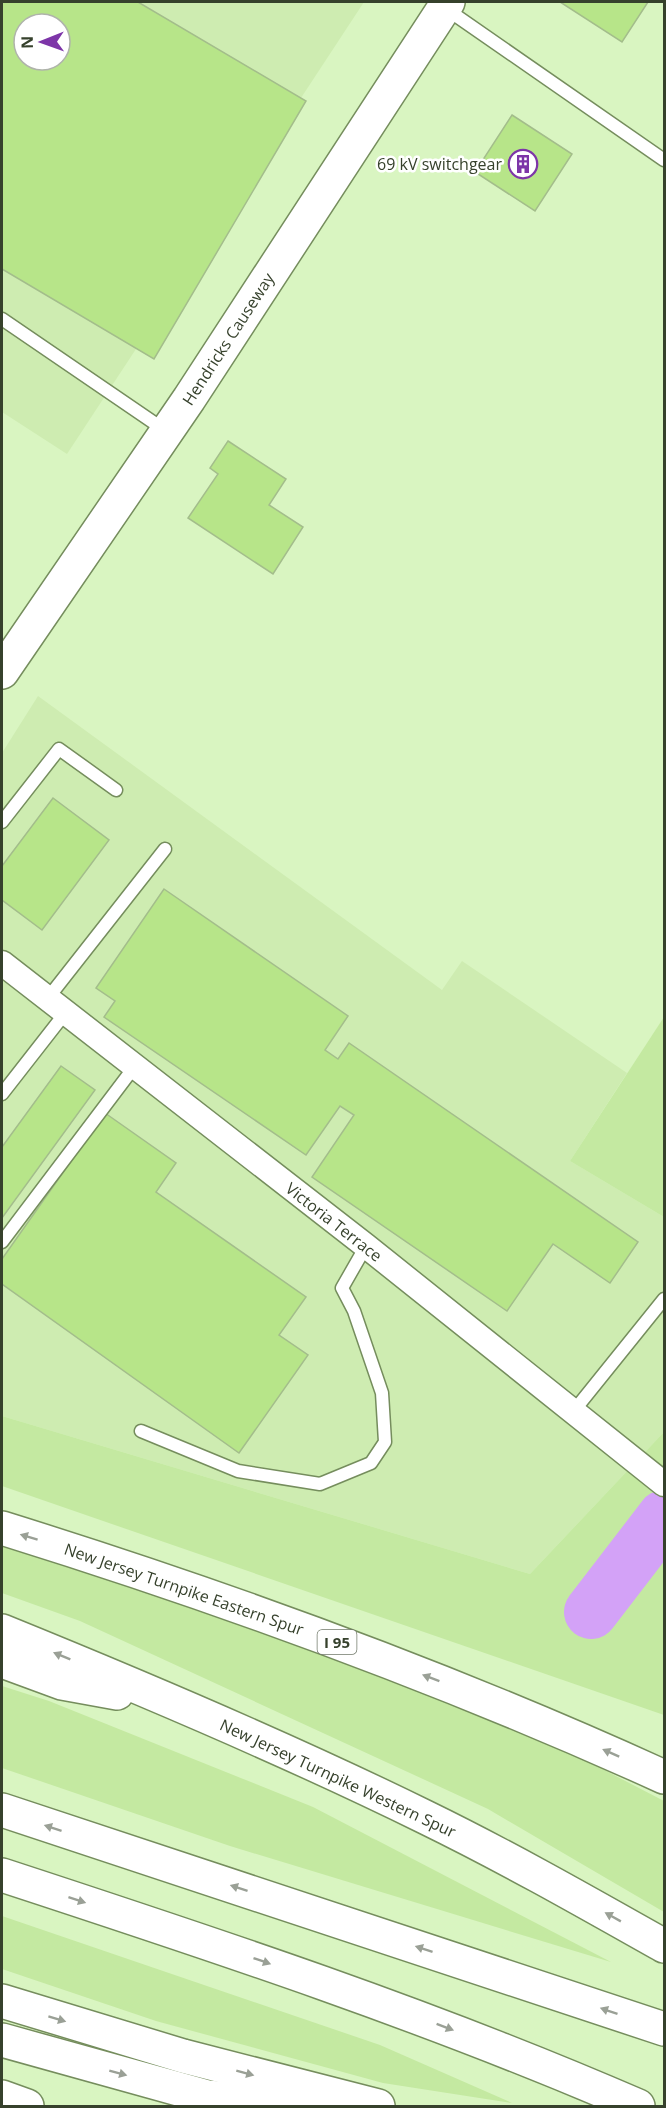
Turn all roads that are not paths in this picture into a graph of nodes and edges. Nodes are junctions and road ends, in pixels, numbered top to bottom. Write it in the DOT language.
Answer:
graph roads {
  1 [pos="446,5"];
  2 [pos="664,160"];
  3 [pos="2,319"];
  4 [pos="166,431"];
  5 [pos="2,672"];
  6 [pos="116,790"];
  7 [pos="2,822"];
  8 [pos="165,849"];
  9 [pos="4,971"];
  10 [pos="57,1005"];
  11 [pos="135,1066"];
  12 [pos="2,1094"];
  13 [pos="2,1242"];
  14 [pos="366,1246"];
  15 [pos="664,1299"];
  16 [pos="573,1412"];
  17 [pos="141,1431"];
  18 [pos="664,1484"];
  19 [pos="2,1528"];
  20 [pos="2,1631"];
  21 [pos="2,1661"];
  22 [pos="174,1703"];
  23 [pos="664,1777"];
  24 [pos="2,1810"];
  25 [pos="2,1875"];
  26 [pos="664,1946"];
  27 [pos="2,2001"];
  28 [pos="664,2029"];
  29 [pos="2,2040"];
  30 [pos="2,2097"];
  31 [pos="27,2106"];
  32 [pos="321,2106"];
  33 [pos="378,2106"];
  34 [pos="638,2106"];
  1 -- 2 [label="lane"];
  1 -- 4 [label="main road, Hendricks Causeway"];
  3 -- 4 [label="lane"];
  4 -- 5 [label="main road, Hendricks Causeway"];
  6 -- 7 [label="lane"];
  8 -- 10 [label="lane"];
  9 -- 10 [label="street, Victoria Terrace"];
  10 -- 11 [label="street, Victoria Terrace"];
  10 -- 12 [label="lane"];
  11 -- 13 [label="lane"];
  11 -- 14 [label="street, Victoria Terrace"];
  14 -- 16 [label="street, Victoria Terrace"];
  14 -- 17 [label="lane"];
  15 -- 16 [label="lane"];
  16 -- 18 [label="street, Victoria Terrace"];
  23 -- 19 [label="main road, New Jersey Turnpike Eastern Spur / I 95, one-way"];
  22 -- 20 [label="main road, New Jersey Turnpike Western Spur, one-way"];
  21 -- 22 [label="main road"];
  26 -- 22 [label="main road, New Jersey Turnpike Western Spur, one-way"];
  28 -- 24 [label="main road, one-way"];
  25 -- 34 [label="main road, one-way"];
  27 -- 33 [label="main road, one-way"];
  29 -- 32 [label="main road, one-way"];
  30 -- 31 [label="main road"];
}
